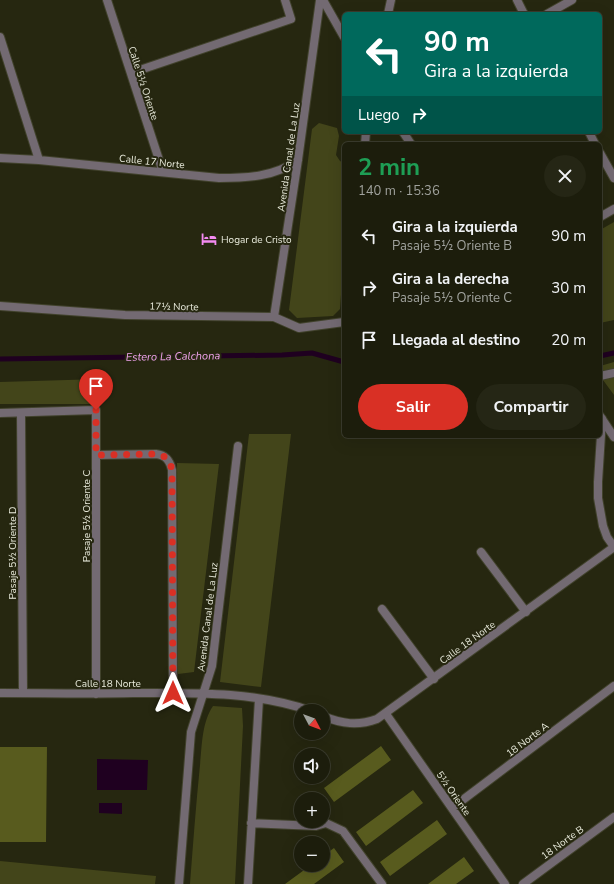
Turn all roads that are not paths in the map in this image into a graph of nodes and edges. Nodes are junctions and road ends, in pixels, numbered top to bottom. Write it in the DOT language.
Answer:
graph roads {
  1 [pos="107,0"];
  2 [pos="284,0"];
  3 [pos="320,0"];
  4 [pos="323,0"];
  5 [pos="391,0"];
  6 [pos="517,0"];
  7 [pos="572,0"];
  8 [pos="388,12"];
  9 [pos="523,12"];
  10 [pos="551,12"];
  11 [pos="342,33"];
  12 [pos="0,37"];
  13 [pos="131,73"];
  14 [pos="602,157"];
  15 [pos="0,158"];
  16 [pos="39,160"];
  17 [pos="298,160"];
  18 [pos="163,172"];
  19 [pos="614,178"];
  20 [pos="614,209"];
  21 [pos="602,216"];
  22 [pos="0,306"];
  23 [pos="274,317"];
  24 [pos="342,322"];
  25 [pos="614,373"];
  26 [pos="602,376"];
  27 [pos="0,413"];
  28 [pos="21,413"];
  29 [pos="602,419"];
  30 [pos="614,437"];
  31 [pos="600,438"];
  32 [pos="238,446"];
  33 [pos="96,455"];
  34 [pos="614,547"];
  35 [pos="481,552"];
  36 [pos="382,609"];
  37 [pos="526,612"];
  38 [pos="434,679"];
  39 [pos="614,686"];
  40 [pos="0,693"];
  41 [pos="23,693"];
  42 [pos="173,693"];
  43 [pos="96,694"];
  44 [pos="203,694"];
  45 [pos="259,699"];
  46 [pos="294,706"];
  47 [pos="386,714"];
  48 [pos="330,718"];
  49 [pos="452,808"];
  50 [pos="614,817"];
  51 [pos="251,823"];
  52 [pos="179,884"];
  53 [pos="248,884"];
  54 [pos="382,884"];
  55 [pos="505,884"];
  56 [pos="523,884"];
  1 -- 13 [label="street, Calle 5½ Oriente"];
  2 -- 13 [label="street"];
  3 -- 17 [label="street, Avenida Canal de La Luz"];
  4 -- 11 [label="street"];
  5 -- 8 [label="street"];
  6 -- 9 [label="street"];
  7 -- 10 [label="street"];
  12 -- 16 [label="street"];
  13 -- 18 [label="street, Calle 5½ Oriente"];
  14 -- 19 [label="street"];
  15 -- 16 [label="street, Calle 17 Norte"];
  16 -- 18 [label="street, Calle 17 Norte"];
  17 -- 18 [label="street, Calle 17 Norte"];
  17 -- 23 [label="street, Avenida Canal de La Luz"];
  20 -- 21 [label="street"];
  22 -- 23 [label="street, 17½ Norte"];
  23 -- 24 [label="street, 17½ Norte"];
  25 -- 26 [label="street"];
  27 -- 28 [label="street, Pasaje 5½ Oriente C"];
  28 -- 33 [label="street, Pasaje 5½ Oriente C"];
  28 -- 41 [label="street, Pasaje 5½ Oriente D"];
  29 -- 30 [label="street"];
  31 -- 34 [label="street"];
  32 -- 44 [label="street, Avenida Canal de La Luz"];
  33 -- 42 [label="street"];
  33 -- 43 [label="street, Pasaje 5½ Oriente C"];
  34 -- 37 [label="street, Calle 18 Norte"];
  35 -- 37 [label="street"];
  36 -- 38 [label="street"];
  37 -- 38 [label="street, Calle 18 Norte"];
  38 -- 47 [label="street, Calle 18 Norte"];
  39 -- 49 [label="street, 18 Norte A"];
  40 -- 41 [label="street, Calle 18 Norte"];
  41 -- 43 [label="street, Calle 18 Norte"];
  42 -- 43 [label="street, Calle 18 Norte"];
  42 -- 44 [label="street, Calle 18 Norte"];
  44 -- 45 [label="street, Calle 18 Norte"];
  44 -- 52 [label="street, Avenida Canal de La Luz"];
  45 -- 46 [label="street, Calle 18 Norte"];
  45 -- 51 [label="street"];
  47 -- 48 [label="street, Calle 18 Norte"];
  47 -- 49 [label="street, 5½ Oriente"];
  49 -- 55 [label="street, 5½ Oriente"];
  50 -- 56 [label="street, 18 Norte B"];
  51 -- 53 [label="street"];
  51 -- 54 [label="street"];
}
